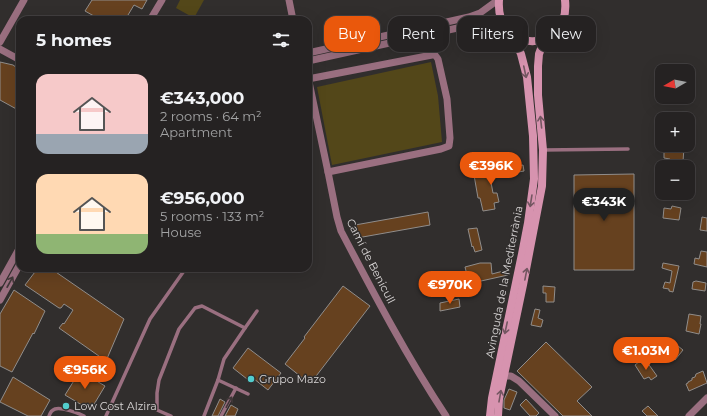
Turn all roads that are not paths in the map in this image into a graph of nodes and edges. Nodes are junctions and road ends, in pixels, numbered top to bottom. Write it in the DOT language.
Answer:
graph roads {
  1 [pos="24,0"];
  2 [pos="162,0"];
  3 [pos="289,0"];
  4 [pos="499,0"];
  5 [pos="565,0"];
  6 [pos="152,16"];
  7 [pos="292,16"];
  8 [pos="500,16"];
  9 [pos="565,16"];
  10 [pos="457,27"];
  11 [pos="0,42"];
  12 [pos="0,49"];
  13 [pos="312,52"];
  14 [pos="520,52"];
  15 [pos="540,52"];
  16 [pos="16,58"];
  17 [pos="312,60"];
  18 [pos="312,77"];
  19 [pos="312,97"];
  20 [pos="628,149"];
  21 [pos="543,150"];
  22 [pos="328,172"];
  23 [pos="16,254"];
  24 [pos="16,271"];
  25 [pos="183,272"];
  26 [pos="0,283"];
  27 [pos="0,300"];
  28 [pos="257,311"];
  29 [pos="245,328"];
  30 [pos="504,376"];
  31 [pos="218,380"];
  32 [pos="236,388"];
  33 [pos="248,394"];
  34 [pos="707,398"];
  35 [pos="49,416"];
  36 [pos="84,416"];
  37 [pos="106,416"];
  38 [pos="171,416"];
  39 [pos="204,416"];
  40 [pos="221,416"];
  41 [pos="446,416"];
  42 [pos="490,416"];
  43 [pos="498,416"];
  44 [pos="555,416"];
  45 [pos="689,416"];
  1 -- 11 [label="street"];
  2 -- 6 [label="street"];
  3 -- 7 [label="street"];
  4 -- 8 [label="main road"];
  4 -- 13 [label="street"];
  5 -- 9 [label="main road, Avinguda de la Mediterrània"];
  10 -- 17 [label="street"];
  12 -- 16 [label="street"];
  14 -- 42 [label="main road, Avinguda de la Mediterrània, one-way"];
  21 -- 15 [label="main road, Avinguda de la Mediterrània, one-way"];
  18 -- 22 [label="street"];
  19 -- 22 [label="street, Camí de Benicull"];
  20 -- 21 [label="lane"];
  30 -- 21 [label="main road, Avinguda de la Mediterrània, one-way"];
  22 -- 41 [label="street, Camí de Benicull"];
  23 -- 26 [label="street"];
  27 -- 24 [label="street, one-way"];
  25 -- 37 [label="lane"];
  28 -- 29 [label="lane"];
  29 -- 31 [label="lane"];
  29 -- 38 [label="lane"];
  43 -- 30 [label="main road, Avinguda de la Mediterrània, one-way"];
  30 -- 44 [label="street"];
  31 -- 32 [label="lane"];
  31 -- 39 [label="lane"];
  32 -- 33 [label="lane"];
  40 -- 32 [label="lane, one-way"];
  34 -- 45 [label="street"];
  35 -- 36 [label="lane"];
}
